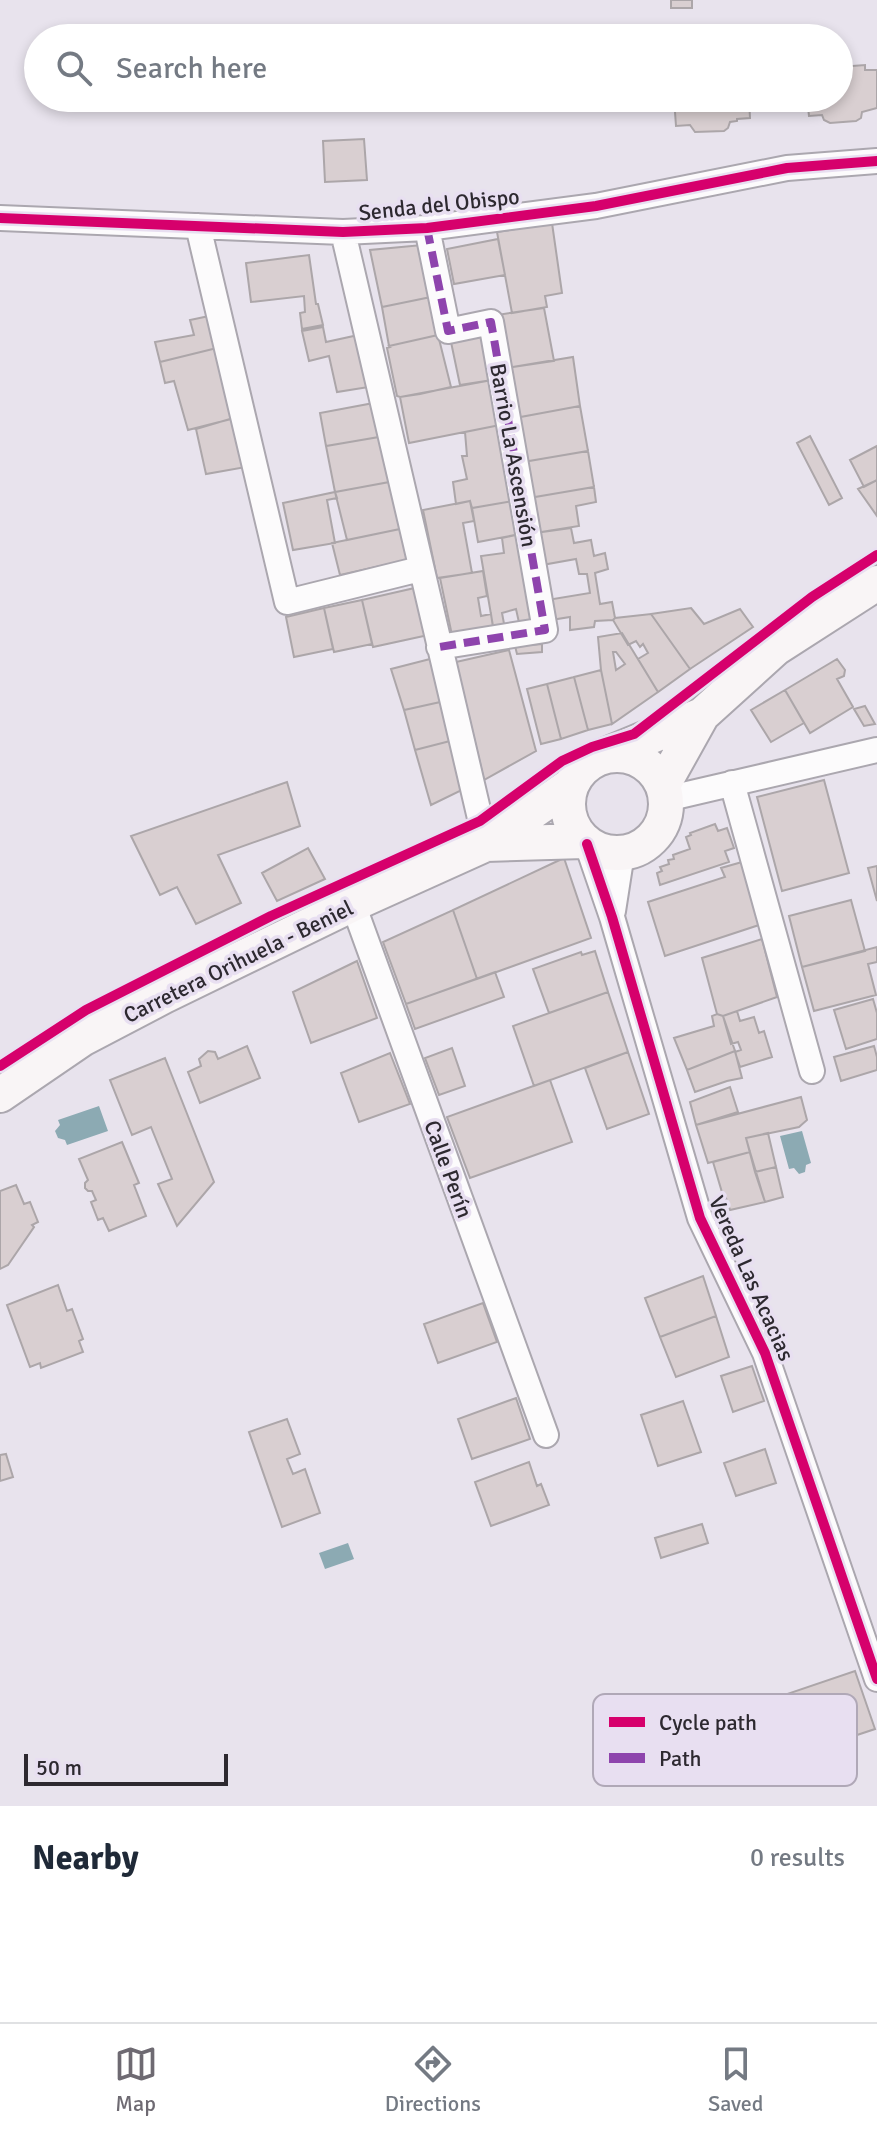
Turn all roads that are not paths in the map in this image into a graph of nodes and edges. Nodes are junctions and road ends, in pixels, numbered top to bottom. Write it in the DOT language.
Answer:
graph roads {
  1 [pos="877,161"];
  2 [pos="0,218"];
  3 [pos="198,226"];
  4 [pos="427,228"];
  5 [pos="343,232"];
  6 [pos="420,569"];
  7 [pos="877,583"];
  8 [pos="439,647"];
  9 [pos="702,715"];
  10 [pos="877,750"];
  11 [pos="596,759"];
  12 [pos="732,783"];
  13 [pos="571,785"];
  14 [pos="664,792"];
  15 [pos="586,842"];
  16 [pos="486,844"];
  17 [pos="622,853"];
  18 [pos="353,904"];
  19 [pos="612,917"];
  20 [pos="812,1071"];
  21 [pos="0,1095"];
  22 [pos="546,1435"];
  23 [pos="877,1679"];
  1 -- 4 [label="street, Senda del Obispo"];
  2 -- 3 [label="street, Senda del Obispo"];
  3 -- 5 [label="street, Senda del Obispo"];
  3 -- 6 [label="street"];
  4 -- 5 [label="street, Senda del Obispo"];
  4 -- 8 [label="street, Barrio La Ascensión"];
  5 -- 6 [label="street"];
  6 -- 8 [label="street"];
  7 -- 9 [label="main road"];
  8 -- 16 [label="street"];
  9 -- 11 [label="main road"];
  9 -- 14 [label="main road"];
  10 -- 12 [label="street"];
  11 -- 13 [label="main road"];
  11 -- 14 [label="main road"];
  12 -- 14 [label="street"];
  12 -- 20 [label="street"];
  13 -- 15 [label="main road"];
  13 -- 16 [label="main road, Carretera Orihuela - Beniel"];
  14 -- 17 [label="main road"];
  15 -- 16 [label="main road, Carretera Orihuela - Beniel"];
  15 -- 17 [label="main road"];
  15 -- 19 [label="street, Vereda Las Acacias"];
  16 -- 18 [label="main road, Carretera Orihuela - Beniel"];
  17 -- 19 [label="street, Vereda Las Acacias"];
  18 -- 21 [label="main road, Carretera Orihuela - Beniel"];
  18 -- 22 [label="street, Calle Perín"];
  19 -- 23 [label="street, Vereda Las Acacias"];
}
